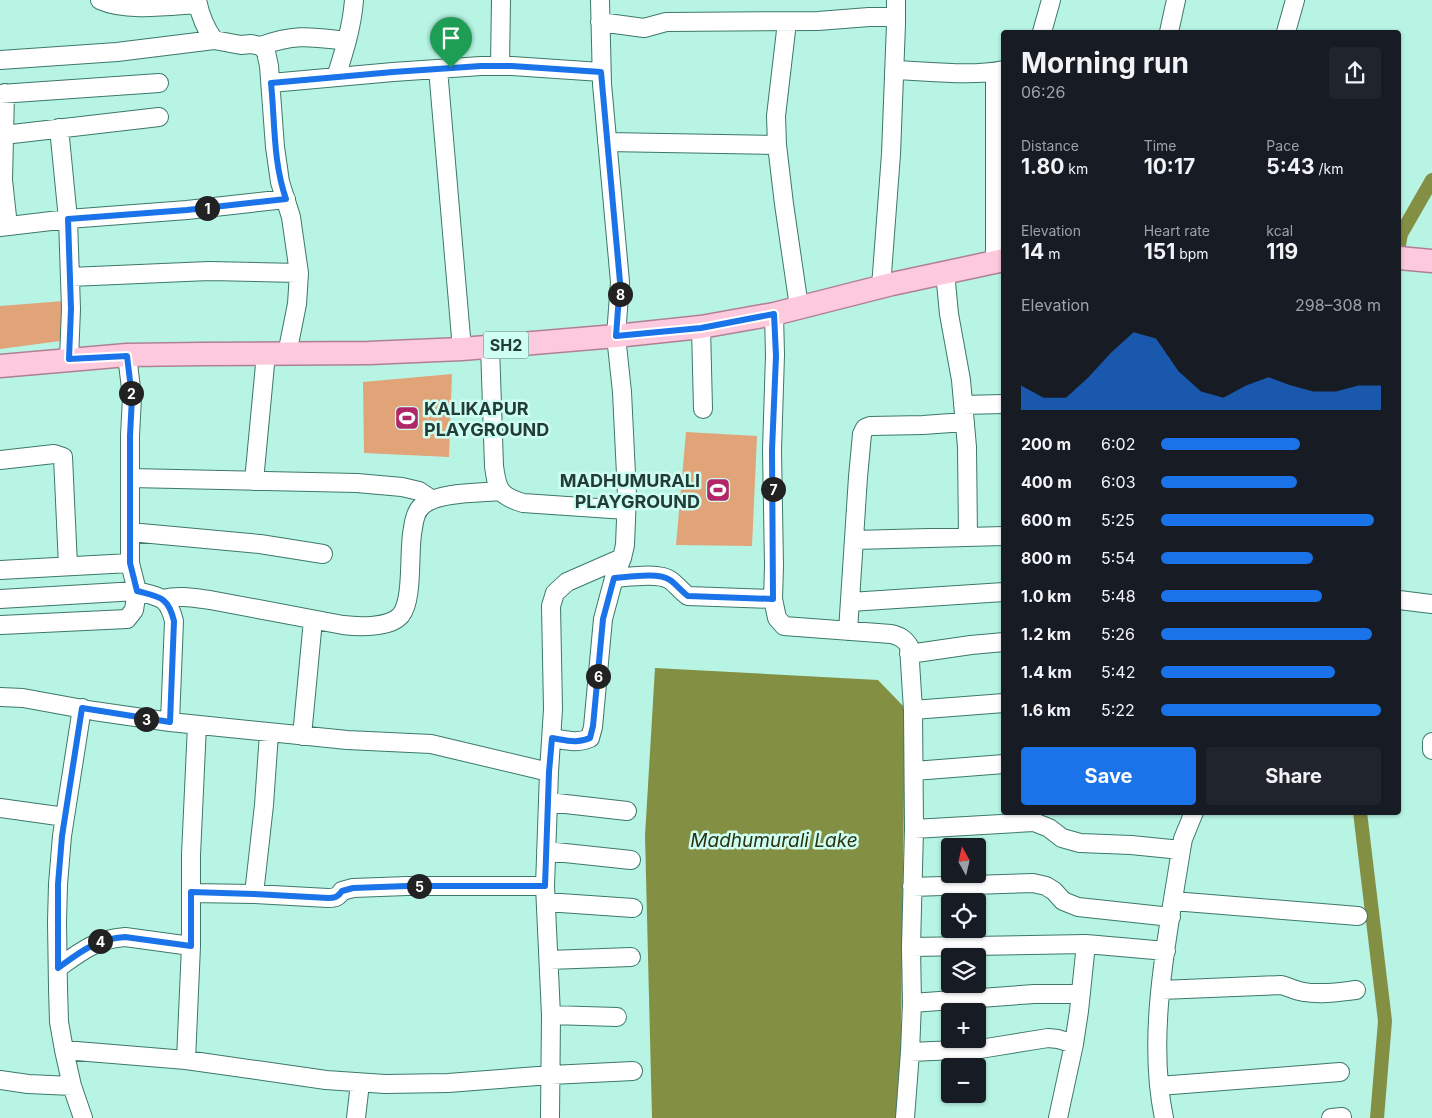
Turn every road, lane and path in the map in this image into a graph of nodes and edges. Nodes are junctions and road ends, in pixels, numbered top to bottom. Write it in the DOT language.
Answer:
graph roads {
  1 [pos="100,0"];
  2 [pos="354,0"];
  3 [pos="501,0"];
  4 [pos="600,0"];
  5 [pos="1051,0"];
  6 [pos="1176,0"];
  7 [pos="197,2"];
  8 [pos="1290,2"];
  9 [pos="896,8"];
  10 [pos="600,22"];
  11 [pos="787,22"];
  12 [pos="1043,30"];
  13 [pos="1169,30"];
  14 [pos="1286,30"];
  15 [pos="214,40"];
  16 [pos="348,41"];
  17 [pos="261,46"];
  18 [pos="0,60"];
  19 [pos="500,66"];
  20 [pos="438,69"];
  21 [pos="894,70"];
  22 [pos="999,71"];
  23 [pos="601,72"];
  24 [pos="336,77"];
  25 [pos="159,82"];
  26 [pos="271,83"];
  27 [pos="2,93"];
  28 [pos="158,117"];
  29 [pos="59,128"];
  30 [pos="4,134"];
  31 [pos="607,142"];
  32 [pos="777,144"];
  33 [pos="286,199"];
  34 [pos="68,219"];
  35 [pos="4,226"];
  36 [pos="1401,258"];
  37 [pos="999,260"];
  38 [pos="1432,261"];
  39 [pos="945,272"];
  40 [pos="299,273"];
  41 [pos="70,276"];
  42 [pos="881,287"];
  43 [pos="799,307"];
  44 [pos="774,314"];
  45 [pos="701,328"];
  46 [pos="616,336"];
  47 [pos="490,346"];
  48 [pos="462,348"];
  49 [pos="277,354"];
  50 [pos="127,356"];
  51 [pos="69,359"];
  52 [pos="0,366"];
  53 [pos="1001,405"];
  54 [pos="703,409"];
  55 [pos="964,414"];
  56 [pos="0,460"];
  57 [pos="131,478"];
  58 [pos="254,481"];
  59 [pos="501,491"];
  60 [pos="431,499"];
  61 [pos="626,510"];
  62 [pos="130,532"];
  63 [pos="1001,536"];
  64 [pos="968,537"];
  65 [pos="854,540"];
  66 [pos="323,554"];
  67 [pos="622,558"];
  68 [pos="130,563"];
  69 [pos="68,566"];
  70 [pos="0,570"];
  71 [pos="614,578"];
  72 [pos="137,591"];
  73 [pos="1001,592"];
  74 [pos="31,597"];
  75 [pos="163,598"];
  76 [pos="0,599"];
  77 [pos="773,599"];
  78 [pos="1401,600"];
  79 [pos="850,602"];
  80 [pos="1432,604"];
  81 [pos="313,620"];
  82 [pos="31,624"];
  83 [pos="1,625"];
  84 [pos="848,631"];
  85 [pos="1001,642"];
  86 [pos="909,654"];
  87 [pos="0,697"];
  88 [pos="1001,703"];
  89 [pos="82,708"];
  90 [pos="913,710"];
  91 [pos="170,722"];
  92 [pos="196,725"];
  93 [pos="269,733"];
  94 [pos="302,736"];
  95 [pos="552,738"];
  96 [pos="1432,742"];
  97 [pos="1432,750"];
  98 [pos="1001,764"];
  99 [pos="914,770"];
  100 [pos="549,772"];
  101 [pos="548,802"];
  102 [pos="0,808"];
  103 [pos="627,811"];
  104 [pos="1193,815"];
  105 [pos="65,817"];
  106 [pos="914,829"];
  107 [pos="1181,850"];
  108 [pos="546,852"];
  109 [pos="631,860"];
  110 [pos="912,887"];
  111 [pos="191,892"];
  112 [pos="254,894"];
  113 [pos="546,894"];
  114 [pos="633,908"];
  115 [pos="1172,909"];
  116 [pos="1358,916"];
  117 [pos="1086,944"];
  118 [pos="191,946"];
  119 [pos="911,947"];
  120 [pos="1166,951"];
  121 [pos="631,957"];
  122 [pos="549,960"];
  123 [pos="58,968"];
  124 [pos="1161,990"];
  125 [pos="1356,990"];
  126 [pos="1081,994"];
  127 [pos="912,1003"];
  128 [pos="551,1015"];
  129 [pos="616,1017"];
  130 [pos="1074,1044"];
  131 [pos="64,1050"];
  132 [pos="910,1052"];
  133 [pos="186,1060"];
  134 [pos="633,1071"];
  135 [pos="1340,1072"];
  136 [pos="551,1075"];
  137 [pos="0,1080"];
  138 [pos="360,1083"];
  139 [pos="72,1086"];
  140 [pos="1159,1086"];
  141 [pos="83,1118"];
  142 [pos="356,1118"];
  143 [pos="550,1118"];
  144 [pos="905,1118"];
  145 [pos="1058,1118"];
  146 [pos="1164,1118"];
  1 -- 7 [label="street"];
  2 -- 16 [label="street"];
  3 -- 19 [label="street"];
  4 -- 10 [label="street"];
  5 -- 12 [label="street"];
  6 -- 13 [label="street"];
  7 -- 15 [label="street"];
  8 -- 14 [label="street"];
  9 -- 11 [label="street"];
  9 -- 21 [label="street"];
  10 -- 11 [label="street"];
  10 -- 23 [label="street"];
  11 -- 32 [label="street"];
  15 -- 17 [label="street"];
  15 -- 18 [label="street"];
  16 -- 17 [label="street"];
  16 -- 24 [label="street"];
  17 -- 26 [label="street"];
  19 -- 20 [label="street"];
  19 -- 23 [label="street"];
  20 -- 24 [label="street"];
  20 -- 48 [label="street"];
  21 -- 22 [label="street"];
  21 -- 42 [label="street"];
  22 -- 37 [label="street"];
  23 -- 31 [label="street"];
  24 -- 26 [label="street"];
  25 -- 27 [label="street"];
  26 -- 33 [label="street"];
  27 -- 30 [label="street"];
  28 -- 29 [label="street"];
  29 -- 30 [label="street"];
  29 -- 34 [label="street"];
  30 -- 35 [label="street"];
  31 -- 32 [label="street"];
  31 -- 46 [label="street"];
  32 -- 43 [label="street"];
  33 -- 34 [label="street"];
  33 -- 40 [label="street"];
  34 -- 35 [label="street"];
  34 -- 41 [label="street"];
  36 -- 38 [label="main road"];
  37 -- 39 [label="main road, SH2"];
  39 -- 42 [label="main road, SH2"];
  39 -- 55 [label="street"];
  40 -- 41 [label="street"];
  40 -- 49 [label="street"];
  41 -- 51 [label="street"];
  42 -- 43 [label="main road, SH2"];
  43 -- 44 [label="main road, SH2"];
  44 -- 45 [label="main road, SH2"];
  44 -- 77 [label="street"];
  45 -- 46 [label="main road, SH2"];
  45 -- 54 [label="street"];
  46 -- 47 [label="main road, SH2"];
  46 -- 61 [label="street"];
  47 -- 48 [label="main road, SH2"];
  47 -- 59 [label="street"];
  48 -- 49 [label="main road, SH2"];
  49 -- 50 [label="main road, SH2"];
  49 -- 58 [label="street"];
  50 -- 51 [label="main road, SH2"];
  50 -- 57 [label="street"];
  51 -- 52 [label="main road, SH2"];
  53 -- 55 [label="street"];
  55 -- 64 [label="street"];
  55 -- 65 [label="street"];
  56 -- 69 [label="street"];
  57 -- 58 [label="street"];
  57 -- 62 [label="street"];
  58 -- 60 [label="street"];
  59 -- 60 [label="street"];
  59 -- 61 [label="street"];
  60 -- 81 [label="street"];
  61 -- 67 [label="street"];
  62 -- 66 [label="street"];
  62 -- 68 [label="street"];
  63 -- 64 [label="street"];
  64 -- 65 [label="street"];
  65 -- 79 [label="street"];
  67 -- 71 [label="street"];
  67 -- 95 [label="street"];
  68 -- 69 [label="street"];
  68 -- 72 [label="street"];
  69 -- 70 [label="street"];
  71 -- 77 [label="street"];
  71 -- 95 [label="street"];
  72 -- 74 [label="street"];
  72 -- 75 [label="street"];
  72 -- 82 [label="street"];
  73 -- 79 [label="street"];
  74 -- 76 [label="street"];
  74 -- 82 [label="street"];
  75 -- 81 [label="street"];
  75 -- 91 [label="street"];
  77 -- 84 [label="street"];
  78 -- 80 [label="street"];
  79 -- 84 [label="street"];
  81 -- 94 [label="street"];
  82 -- 83 [label="street"];
  84 -- 86 [label="street"];
  85 -- 86 [label="street"];
  86 -- 90 [label="street"];
  87 -- 89 [label="street"];
  88 -- 90 [label="street"];
  89 -- 91 [label="street"];
  89 -- 105 [label="street"];
  90 -- 99 [label="street"];
  91 -- 92 [label="street"];
  92 -- 93 [label="street"];
  92 -- 111 [label="street"];
  93 -- 94 [label="street"];
  93 -- 112 [label="street"];
  94 -- 100 [label="street"];
  95 -- 100 [label="street"];
  96 -- 97 [label="street"];
  98 -- 99 [label="street"];
  99 -- 106 [label="street"];
  100 -- 101 [label="street"];
  101 -- 103 [label="street"];
  101 -- 108 [label="street"];
  102 -- 105 [label="street"];
  104 -- 107 [label="street"];
  105 -- 123 [label="street"];
  106 -- 107 [label="street"];
  106 -- 110 [label="street"];
  107 -- 115 [label="street"];
  108 -- 109 [label="street"];
  108 -- 113 [label="street"];
  110 -- 115 [label="street"];
  110 -- 119 [label="street"];
  111 -- 112 [label="street"];
  111 -- 118 [label="street"];
  112 -- 113 [label="street"];
  113 -- 114 [label="street"];
  113 -- 122 [label="street"];
  115 -- 116 [label="street"];
  115 -- 120 [label="street"];
  117 -- 119 [label="street"];
  117 -- 120 [label="street"];
  117 -- 126 [label="street"];
  118 -- 123 [label="street"];
  118 -- 133 [label="street"];
  119 -- 127 [label="street"];
  120 -- 124 [label="street"];
  121 -- 122 [label="street"];
  122 -- 128 [label="street"];
  123 -- 131 [label="street"];
  124 -- 125 [label="street"];
  124 -- 140 [label="street"];
  126 -- 127 [label="street"];
  126 -- 130 [label="street"];
  127 -- 132 [label="street"];
  128 -- 129 [label="street"];
  128 -- 136 [label="street"];
  130 -- 132 [label="street"];
  130 -- 145 [label="street"];
  131 -- 133 [label="street"];
  131 -- 139 [label="street"];
  132 -- 144 [label="street"];
  133 -- 138 [label="street"];
  134 -- 136 [label="street"];
  135 -- 140 [label="street"];
  136 -- 138 [label="street"];
  136 -- 143 [label="street"];
  137 -- 139 [label="street"];
  138 -- 142 [label="street"];
  139 -- 141 [label="street"];
  140 -- 146 [label="street"];
}
